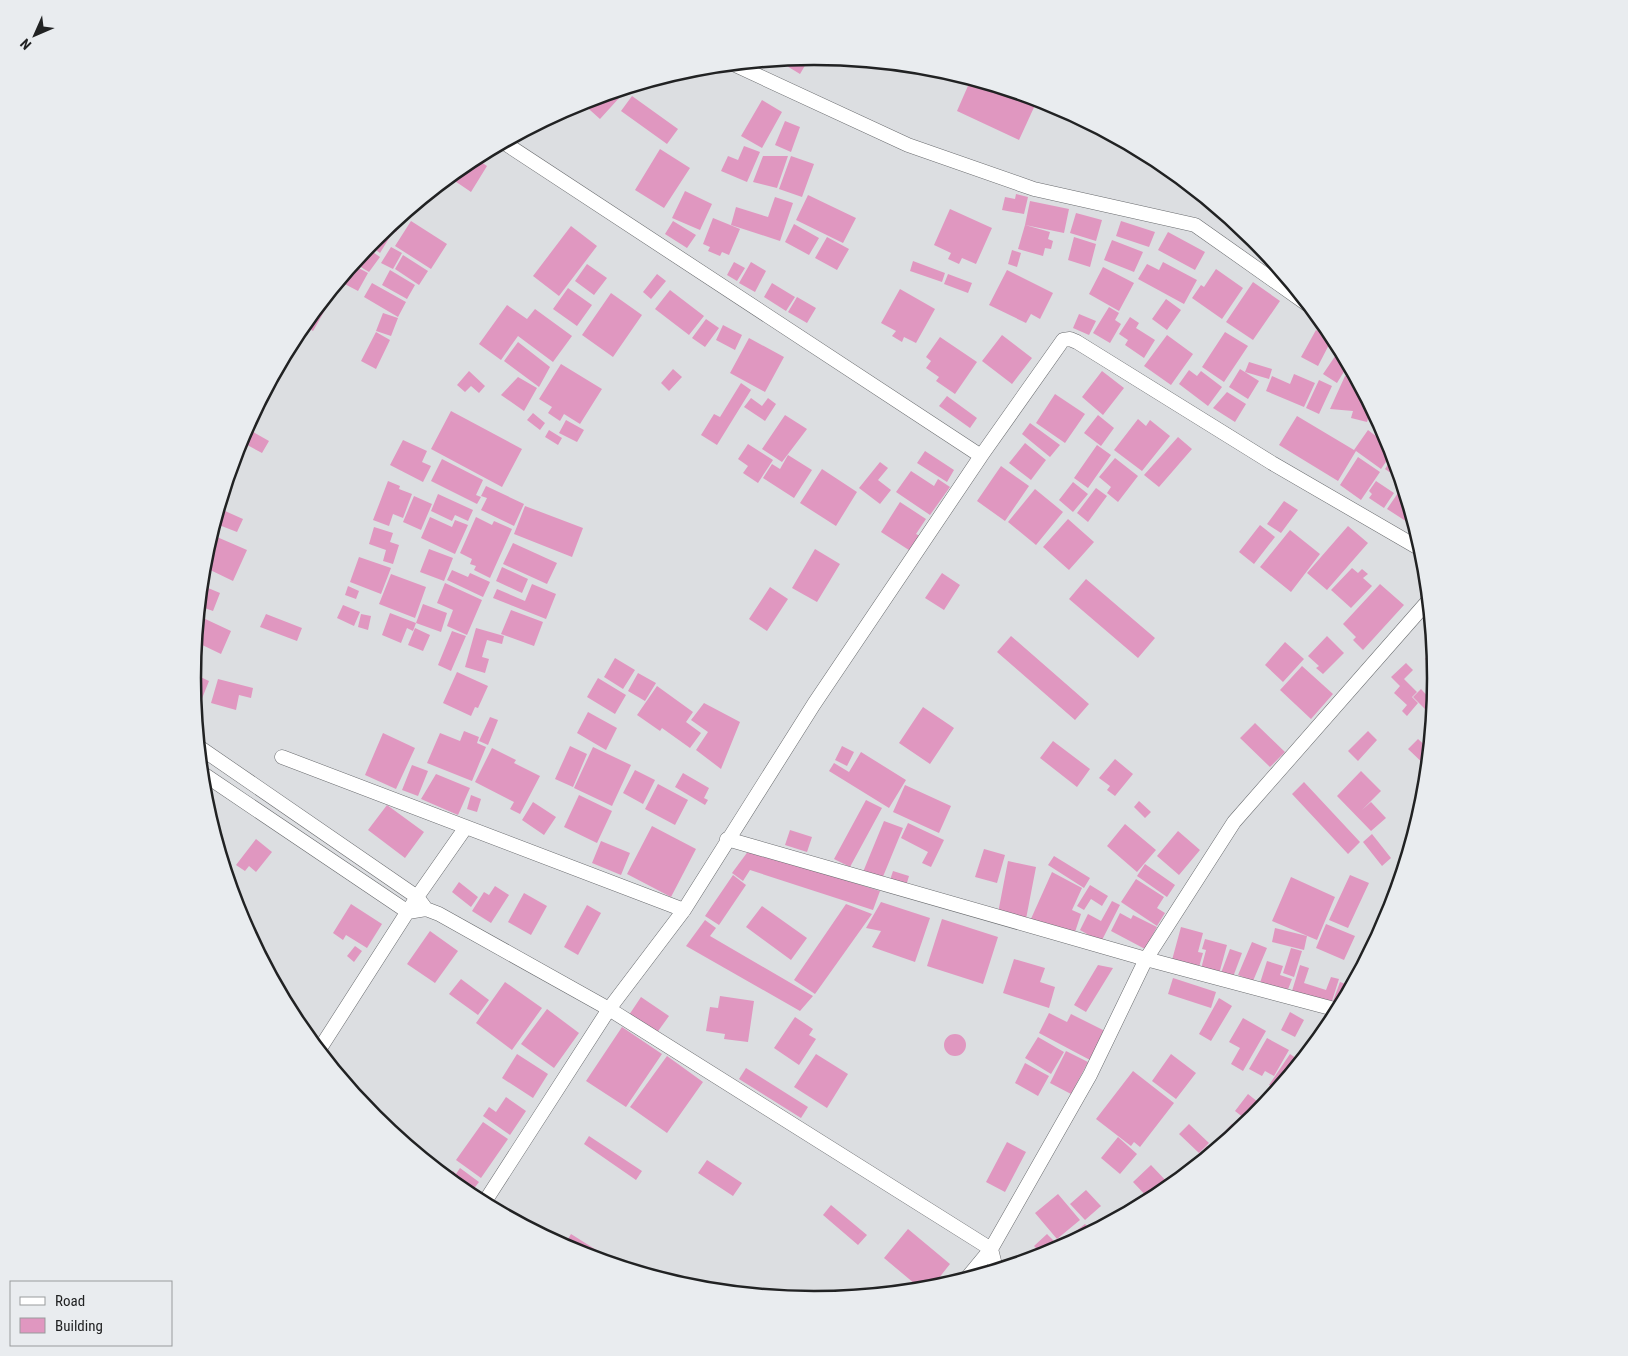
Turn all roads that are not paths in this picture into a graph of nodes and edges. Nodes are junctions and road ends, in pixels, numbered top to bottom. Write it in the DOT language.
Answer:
graph roads {
  1 [pos="744,69"];
  2 [pos="509,146"];
  3 [pos="1288,290"];
  4 [pos="981,456"];
  5 [pos="1412,544"];
  6 [pos="1423,607"];
  7 [pos="205,751"];
  8 [pos="282,756"];
  9 [pos="210,778"];
  10 [pos="466,827"];
  11 [pos="727,839"];
  12 [pos="418,897"];
  13 [pos="426,909"];
  14 [pos="684,910"];
  15 [pos="408,912"];
  16 [pos="1146,959"];
  17 [pos="1331,1008"];
  18 [pos="610,1009"];
  19 [pos="323,1044"];
  20 [pos="488,1197"];
  21 [pos="991,1250"];
  22 [pos="994,1263"];
  23 [pos="974,1270"];
  1 -- 3 [label="street"];
  2 -- 4 [label="street"];
  4 -- 5 [label="street"];
  4 -- 11 [label="street"];
  6 -- 16 [label="street"];
  7 -- 12 [label="street"];
  8 -- 10 [label="street"];
  9 -- 15 [label="street"];
  10 -- 12 [label="street"];
  10 -- 14 [label="street"];
  11 -- 14 [label="street"];
  11 -- 16 [label="street"];
  12 -- 13 [label="street"];
  12 -- 15 [label="street"];
  13 -- 15 [label="street"];
  13 -- 18 [label="street"];
  14 -- 18 [label="street"];
  15 -- 19 [label="street"];
  16 -- 17 [label="street"];
  16 -- 21 [label="street"];
  18 -- 20 [label="street"];
  18 -- 21 [label="street"];
  21 -- 22 [label="street"];
  21 -- 23 [label="street"];
}
